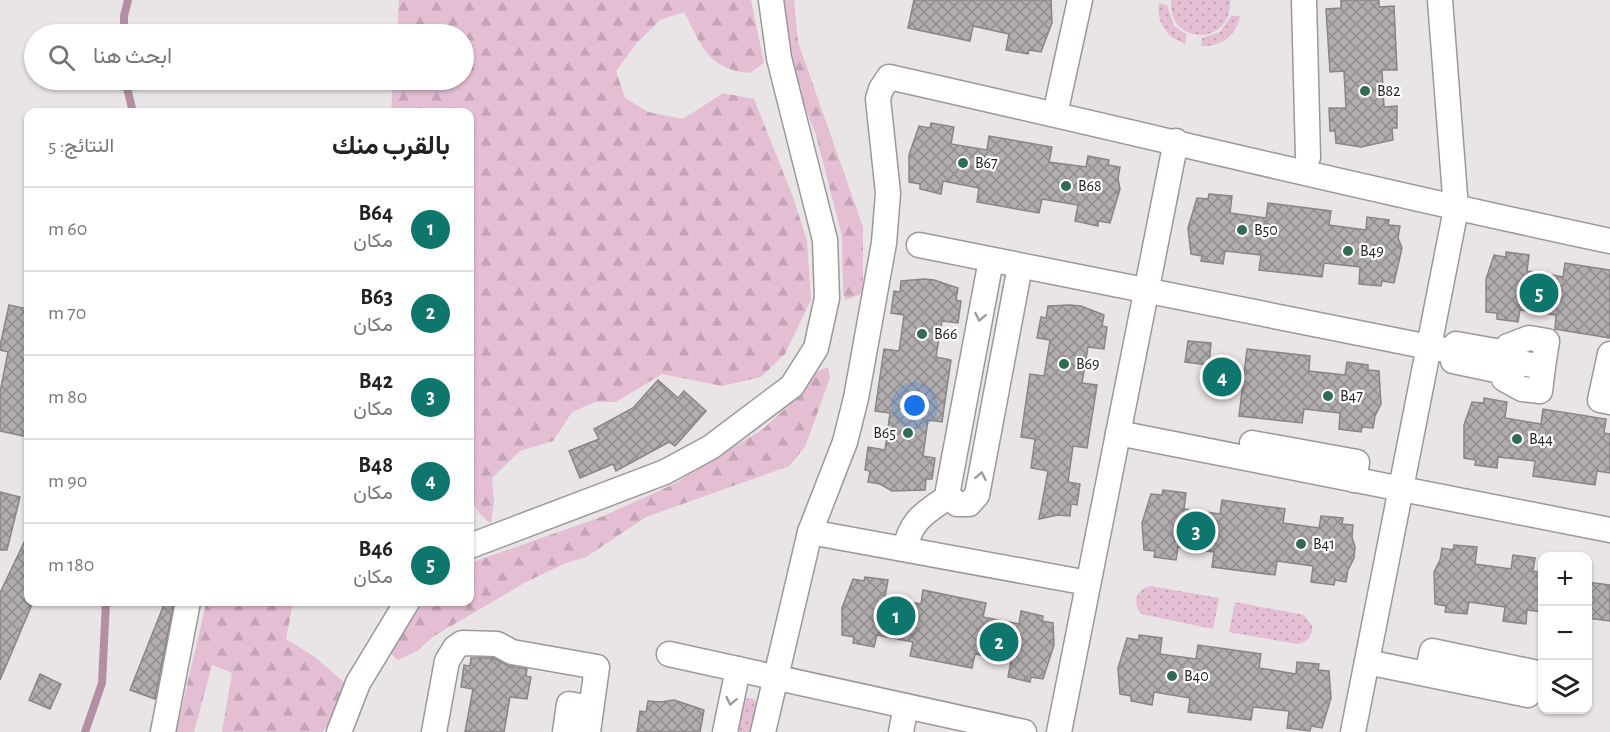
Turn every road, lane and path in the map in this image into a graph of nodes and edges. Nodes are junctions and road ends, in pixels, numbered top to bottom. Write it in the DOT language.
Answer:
graph roads {
  1 [pos="771,0"];
  2 [pos="1080,0"];
  3 [pos="1304,0"];
  4 [pos="1440,0"];
  5 [pos="1054,114"];
  6 [pos="1176,141"];
  7 [pos="1308,157"];
  8 [pos="1456,209"];
  9 [pos="1610,241"];
  10 [pos="919,246"];
  11 [pos="991,260"];
  12 [pos="1020,266"];
  13 [pos="1146,291"];
  14 [pos="1429,346"];
  15 [pos="1455,351"];
  16 [pos="1610,354"];
  17 [pos="1608,387"];
  18 [pos="1118,433"];
  19 [pos="1401,489"];
  20 [pos="949,496"];
  21 [pos="1610,530"];
  22 [pos="810,532"];
  23 [pos="474,544"];
  24 [pos="905,549"];
  25 [pos="1089,583"];
  26 [pos="187,606"];
  27 [pos="405,606"];
  28 [pos="669,654"];
  29 [pos="1367,662"];
  30 [pos="738,669"];
  31 [pos="1427,674"];
  32 [pos="775,677"];
  33 [pos="906,706"];
  34 [pos="591,708"];
  35 [pos="163,732"];
  36 [pos="339,732"];
  37 [pos="434,732"];
  38 [pos="565,732"];
  39 [pos="588,732"];
  40 [pos="725,732"];
  41 [pos="763,732"];
  42 [pos="901,732"];
  43 [pos="1024,732"];
  44 [pos="1059,732"];
  45 [pos="1353,732"];
  1 -- 23 [label="street"];
  2 -- 5 [label="street"];
  3 -- 7 [label="street"];
  4 -- 8 [label="street"];
  5 -- 6 [label="street"];
  5 -- 22 [label="street"];
  6 -- 8 [label="street"];
  6 -- 13 [label="street"];
  8 -- 9 [label="street"];
  8 -- 14 [label="street"];
  10 -- 11 [label="street"];
  11 -- 12 [label="street"];
  11 -- 20 [label="street, one-way"];
  12 -- 13 [label="street"];
  20 -- 12 [label="street, one-way"];
  13 -- 14 [label="street"];
  13 -- 18 [label="street"];
  14 -- 15 [label="street"];
  14 -- 19 [label="street"];
  15 -- 15 [label="street"];
  16 -- 17 [label="street"];
  18 -- 19 [label="street"];
  18 -- 25 [label="street"];
  19 -- 21 [label="street"];
  19 -- 29 [label="street"];
  20 -- 24 [label="street"];
  22 -- 24 [label="street"];
  22 -- 32 [label="street"];
  24 -- 25 [label="street"];
  25 -- 44 [label="street"];
  26 -- 35 [label="street"];
  27 -- 36 [label="street"];
  28 -- 30 [label="street"];
  29 -- 31 [label="street"];
  29 -- 45 [label="street"];
  30 -- 32 [label="street"];
  30 -- 40 [label="street, one-way"];
  32 -- 33 [label="street"];
  32 -- 41 [label="street"];
  33 -- 42 [label="street"];
  33 -- 43 [label="street"];
  34 -- 37 [label="street"];
  34 -- 38 [label="street"];
  34 -- 39 [label="street"];
}
